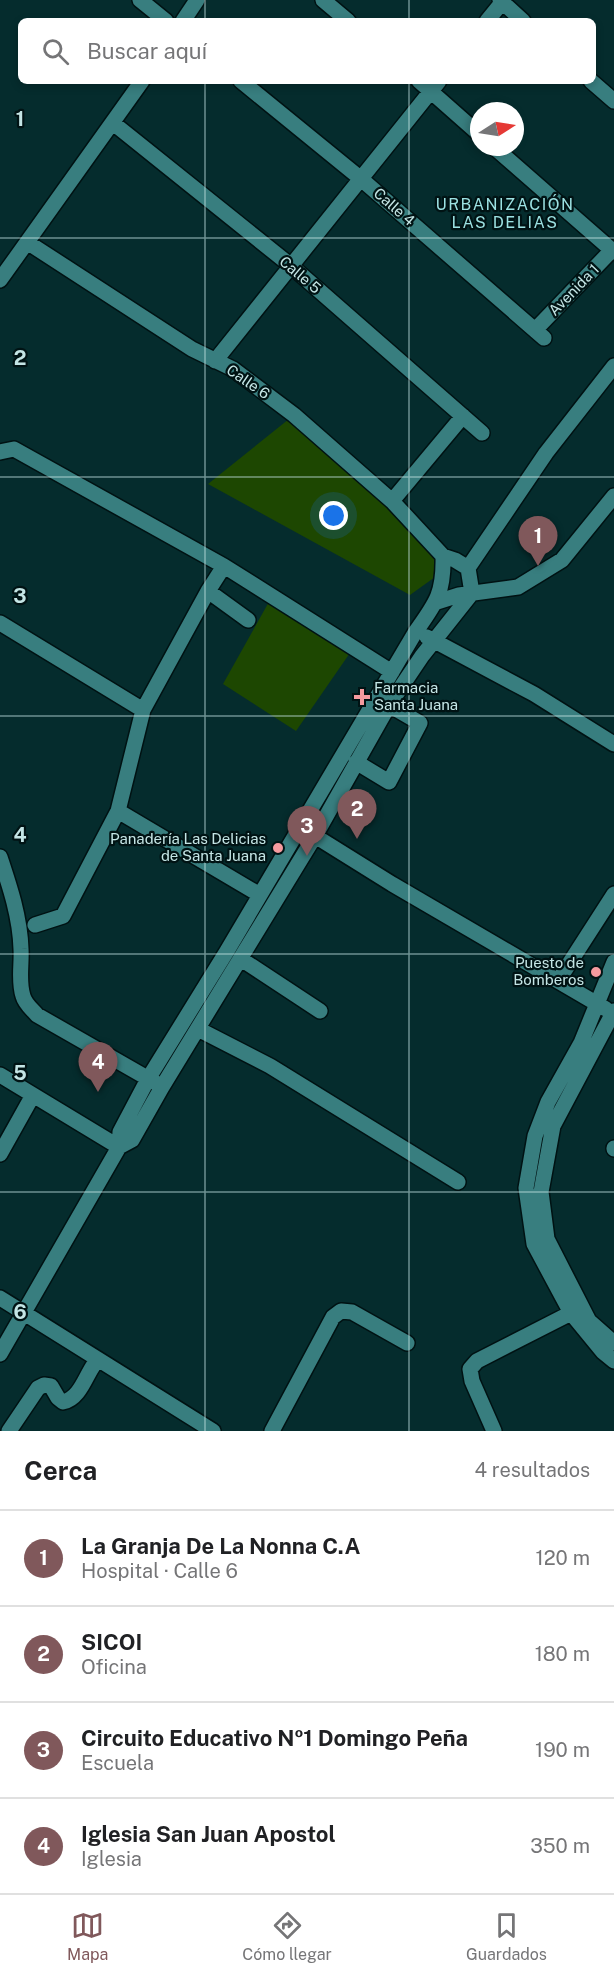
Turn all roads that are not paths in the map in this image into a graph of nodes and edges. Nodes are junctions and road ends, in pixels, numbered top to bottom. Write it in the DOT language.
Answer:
graph roads {
  1 [pos="140,0"];
  2 [pos="197,0"];
  3 [pos="323,0"];
  4 [pos="502,1"];
  5 [pos="162,18"];
  6 [pos="185,18"];
  7 [pos="344,18"];
  8 [pos="489,18"];
  9 [pos="520,18"];
  10 [pos="140,84"];
  11 [pos="245,84"];
  12 [pos="594,84"];
  13 [pos="435,86"];
  14 [pos="614,101"];
  15 [pos="113,123"];
  16 [pos="470,124"];
  17 [pos="504,156"];
  18 [pos="360,178"];
  19 [pos="27,242"];
  20 [pos="613,251"];
  21 [pos="290,265"];
  22 [pos="0,280"];
  23 [pos="540,334"];
  24 [pos="215,361"];
  25 [pos="614,366"];
  26 [pos="463,416"];
  27 [pos="482,433"];
  28 [pos="0,452"];
  29 [pos="614,496"];
  30 [pos="392,501"];
  31 [pos="443,556"];
  32 [pos="224,566"];
  33 [pos="468,568"];
  34 [pos="208,591"];
  35 [pos="472,593"];
  36 [pos="437,602"];
  37 [pos="248,620"];
  38 [pos="0,623"];
  39 [pos="416,631"];
  40 [pos="434,640"];
  41 [pos="392,672"];
  42 [pos="390,705"];
  43 [pos="143,710"];
  44 [pos="614,744"];
  45 [pos="356,762"];
  46 [pos="118,811"];
  47 [pos="315,836"];
  48 [pos="0,857"];
  49 [pos="614,894"];
  50 [pos="260,895"];
  51 [pos="35,926"];
  52 [pos="241,959"];
  53 [pos="614,962"];
  54 [pos="558,981"];
  55 [pos="598,1005"];
  56 [pos="320,1011"];
  57 [pos="614,1013"];
  58 [pos="198,1029"];
  59 [pos="0,1075"];
  60 [pos="148,1079"];
  61 [pos="162,1087"];
  62 [pos="33,1095"];
  63 [pos="119,1147"];
  64 [pos="0,1154"];
  65 [pos="458,1182"];
  66 [pos="0,1298"];
  67 [pos="25,1312"];
  68 [pos="571,1313"];
  69 [pos="614,1342"];
  70 [pos="407,1343"];
  71 [pos="0,1354"];
  72 [pos="614,1361"];
  73 [pos="93,1366"];
  74 [pos="9,1431"];
  75 [pos="194,1431"];
  76 [pos="213,1431"];
  77 [pos="272,1431"];
  78 [pos="494,1431"];
  1 -- 5 [label="street"];
  2 -- 6 [label="street"];
  3 -- 7 [label="street"];
  4 -- 8 [label="street"];
  4 -- 9 [label="street"];
  10 -- 15 [label="street"];
  11 -- 18 [label="street, Calle 4"];
  12 -- 14 [label="street"];
  13 -- 16 [label="street"];
  13 -- 18 [label="street"];
  15 -- 19 [label="street"];
  15 -- 21 [label="street, Calle 5"];
  17 -- 20 [label="street"];
  18 -- 21 [label="street"];
  18 -- 23 [label="street, Calle 4"];
  19 -- 22 [label="street"];
  19 -- 24 [label="street, Calle 6"];
  20 -- 23 [label="street, Avenida 1"];
  21 -- 24 [label="street"];
  21 -- 26 [label="street, Calle 5"];
  24 -- 30 [label="street, Calle 6"];
  25 -- 33 [label="street"];
  26 -- 27 [label="street, Calle 5"];
  26 -- 30 [label="street"];
  28 -- 32 [label="street"];
  29 -- 35 [label="street"];
  30 -- 31 [label="street, Calle 6"];
  31 -- 33 [label="street"];
  31 -- 36 [label="street"];
  32 -- 34 [label="street"];
  32 -- 41 [label="street"];
  33 -- 35 [label="street"];
  34 -- 37 [label="street"];
  34 -- 43 [label="street"];
  35 -- 36 [label="street"];
  35 -- 40 [label="street"];
  36 -- 39 [label="street"];
  38 -- 43 [label="street"];
  39 -- 40 [label="street"];
  39 -- 41 [label="street"];
  40 -- 42 [label="street"];
  40 -- 44 [label="street"];
  41 -- 50 [label="street"];
  42 -- 45 [label="street"];
  42 -- 45 [label="street"];
  43 -- 46 [label="street"];
  45 -- 47 [label="street"];
  46 -- 50 [label="street"];
  46 -- 51 [label="street"];
  47 -- 52 [label="street"];
  47 -- 54 [label="street"];
  48 -- 60 [label="street"];
  49 -- 54 [label="street"];
  50 -- 60 [label="street"];
  52 -- 56 [label="street"];
  52 -- 58 [label="street"];
  53 -- 55 [label="street"];
  54 -- 55 [label="street"];
  55 -- 57 [label="street"];
  55 -- 68 [label="street"];
  57 -- 69 [label="street"];
  58 -- 61 [label="street"];
  58 -- 65 [label="street"];
  59 -- 62 [label="street"];
  60 -- 61 [label="street"];
  60 -- 63 [label="street"];
  61 -- 63 [label="street"];
  62 -- 63 [label="street"];
  62 -- 64 [label="street"];
  63 -- 67 [label="street"];
  66 -- 67 [label="street"];
  67 -- 71 [label="street"];
  67 -- 73 [label="street"];
  67 -- 76 [label="street"];
  68 -- 72 [label="street"];
  68 -- 78 [label="street"];
  70 -- 77 [label="street"];
  73 -- 74 [label="street"];
  73 -- 75 [label="street"];
}
